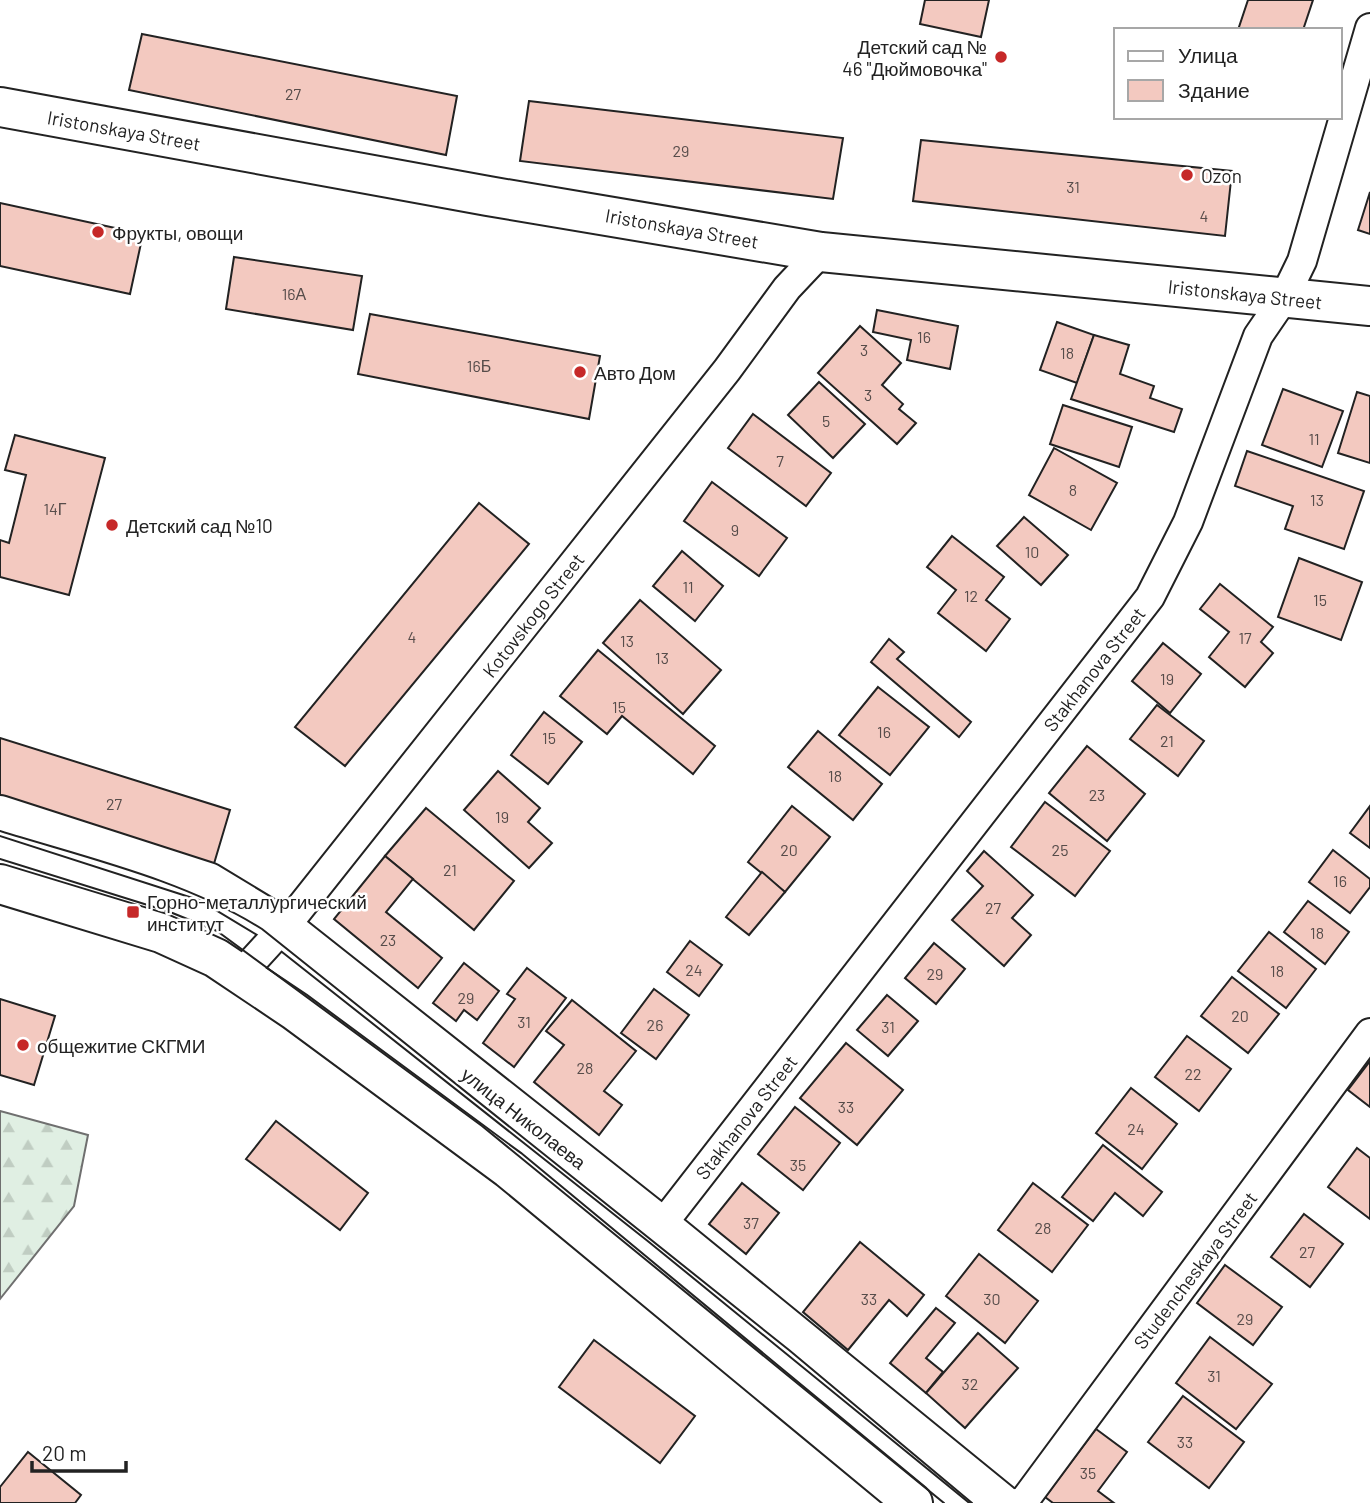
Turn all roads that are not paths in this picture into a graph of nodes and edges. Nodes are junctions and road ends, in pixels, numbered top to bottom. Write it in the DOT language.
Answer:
graph roads {
  1 [pos="1370,27"];
  2 [pos="0,107"];
  3 [pos="821,252"];
  4 [pos="1284,298"];
  5 [pos="1370,306"];
  6 [pos="0,815"];
  7 [pos="0,884"];
  8 [pos="284,928"];
  9 [pos="240,975"];
  10 [pos="1370,1033"];
  11 [pos="661,1226"];
  12 [pos="913,1503"];
  13 [pos="1001,1503"];
  14 [pos="1017,1503"];
  1 -- 4 [label="street, Stakhanova Street"];
  2 -- 3 [label="street, Iristonskaya Street"];
  3 -- 4 [label="street, Iristonskaya Street"];
  3 -- 8 [label="street, Kotovskogo Street"];
  4 -- 5 [label="street, Iristonskaya Street"];
  4 -- 11 [label="street, Stakhanova Street"];
  6 -- 8 [label="street, улица Николаева"];
  7 -- 9 [label="street"];
  8 -- 9 [label="street, Kotovskogo Street"];
  8 -- 11 [label="street, улица Николаева"];
  9 -- 12 [label="street"];
  10 -- 14 [label="street, Studencheskaya Street"];
  11 -- 13 [label="street, улица Николаева"];
}
